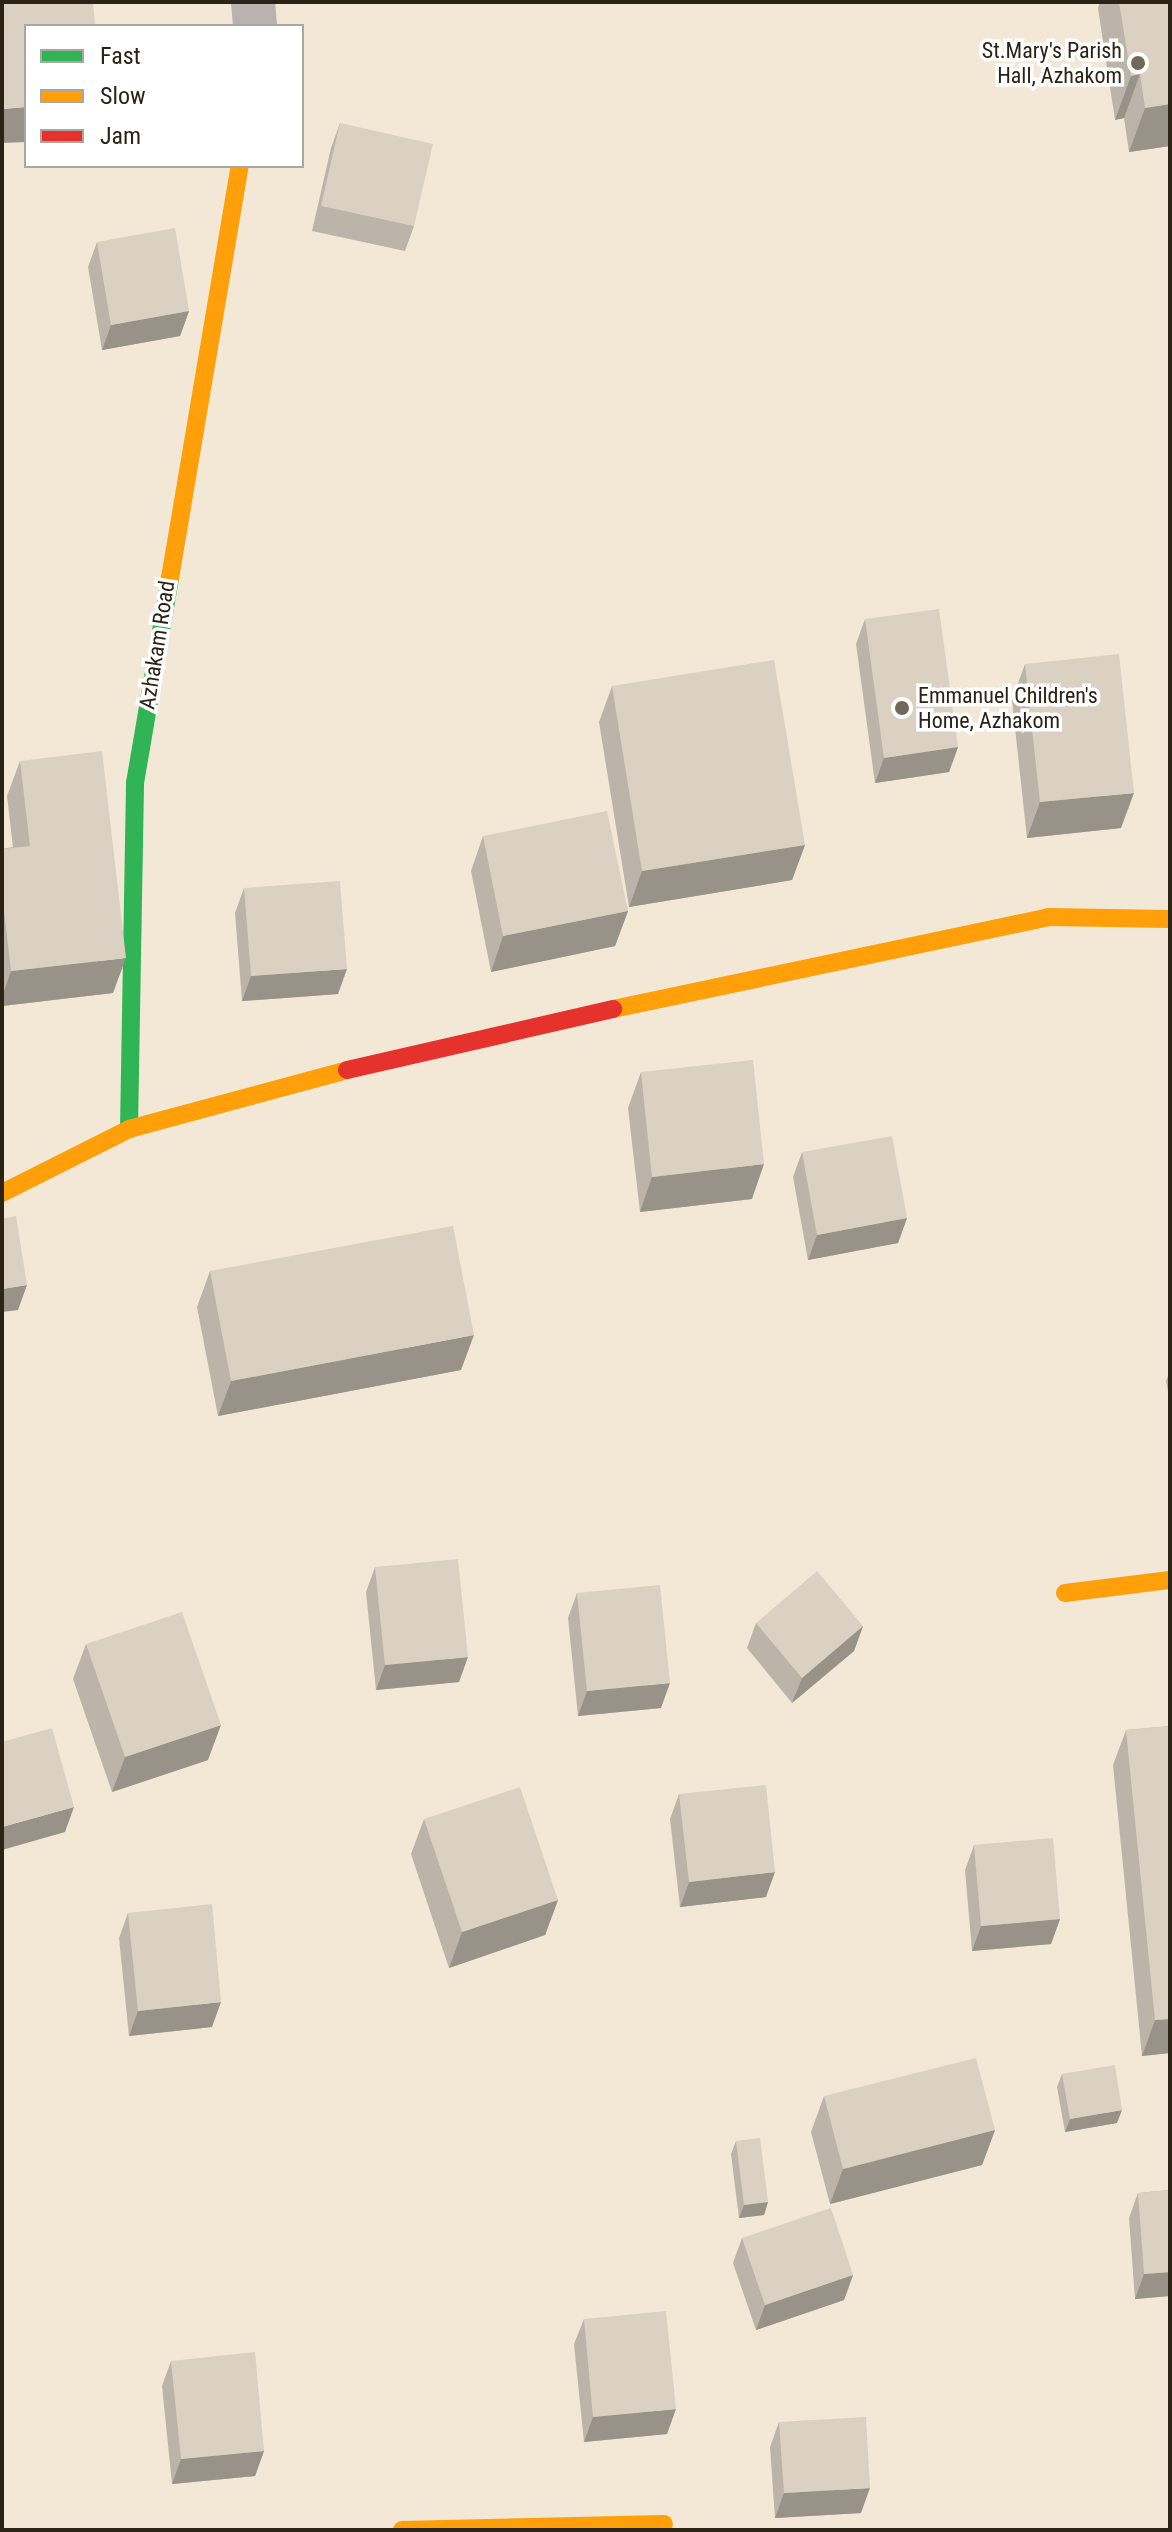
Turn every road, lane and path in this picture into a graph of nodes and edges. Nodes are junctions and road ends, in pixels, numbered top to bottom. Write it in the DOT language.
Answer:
graph roads {
  1 [pos="253,2"];
  2 [pos="255,24"];
  3 [pos="240,168"];
  4 [pos="1170,919"];
  5 [pos="129,1129"];
  6 [pos="2,1193"];
  7 [pos="1170,1580"];
  8 [pos="1065,1593"];
  9 [pos="664,2524"];
  10 [pos="402,2530"];
  1 -- 2 [label="street"];
  3 -- 5 [label="street, Azhakam Road"];
  4 -- 5 [label="street"];
  5 -- 6 [label="street"];
  7 -- 8 [label="street"];
  9 -- 10 [label="street"];
}
